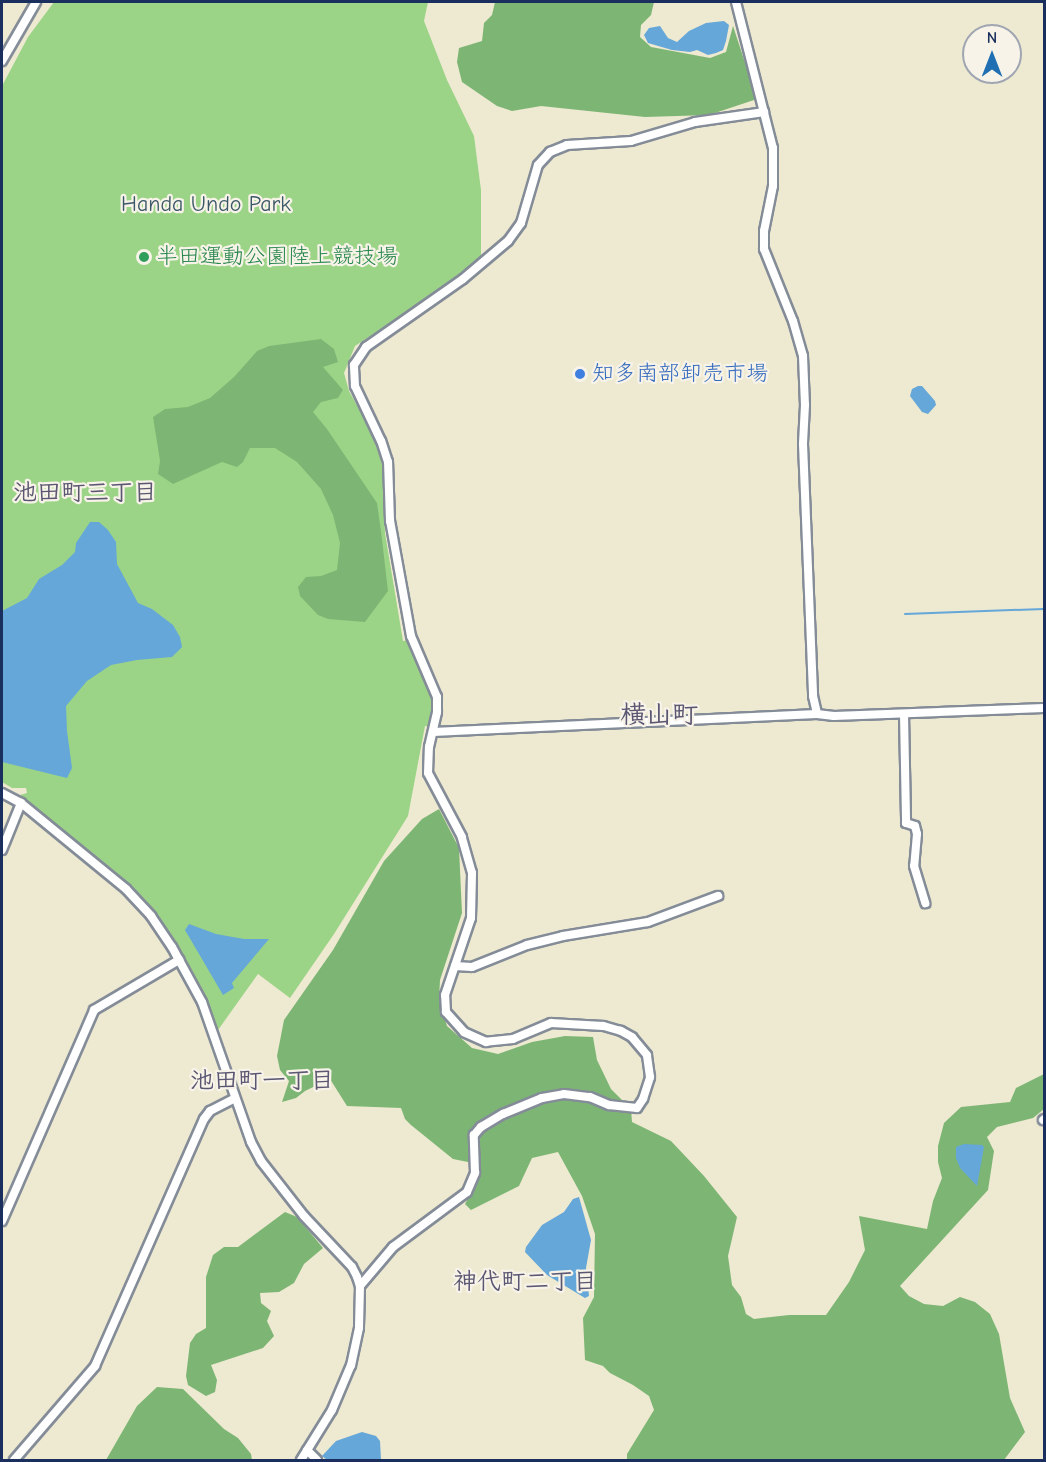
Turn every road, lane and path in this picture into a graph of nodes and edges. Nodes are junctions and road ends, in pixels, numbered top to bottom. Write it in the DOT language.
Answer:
graph roads {
  1 [pos="36,2"];
  2 [pos="736,2"];
  3 [pos="2,62"];
  4 [pos="764,112"];
  5 [pos="1044,708"];
  6 [pos="817,714"];
  7 [pos="904,714"];
  8 [pos="433,732"];
  9 [pos="6,795"];
  10 [pos="21,803"];
  11 [pos="2,850"];
  12 [pos="718,896"];
  13 [pos="925,903"];
  14 [pos="179,960"];
  15 [pos="455,966"];
  16 [pos="235,1098"];
  17 [pos="2,1221"];
  18 [pos="360,1286"];
  19 [pos="307,1450"];
  20 [pos="21,1452"];
  21 [pos="14,1461"];
  22 [pos="29,1461"];
  23 [pos="301,1461"];
  24 [pos="316,1461"];
  1 -- 3 [label="street"];
  2 -- 4 [label="street"];
  4 -- 6 [label="street"];
  4 -- 8 [label="street"];
  5 -- 7 [label="street"];
  6 -- 7 [label="street"];
  6 -- 8 [label="street"];
  7 -- 13 [label="street"];
  8 -- 15 [label="street"];
  9 -- 10 [label="street"];
  10 -- 11 [label="street"];
  10 -- 14 [label="street"];
  12 -- 15 [label="street"];
  14 -- 16 [label="street"];
  14 -- 17 [label="street"];
  15 -- 18 [label="street"];
  16 -- 18 [label="street"];
  16 -- 20 [label="street"];
  18 -- 19 [label="street"];
  19 -- 23 [label="street"];
  19 -- 24 [label="street"];
  20 -- 21 [label="street"];
  20 -- 22 [label="street"];
}
